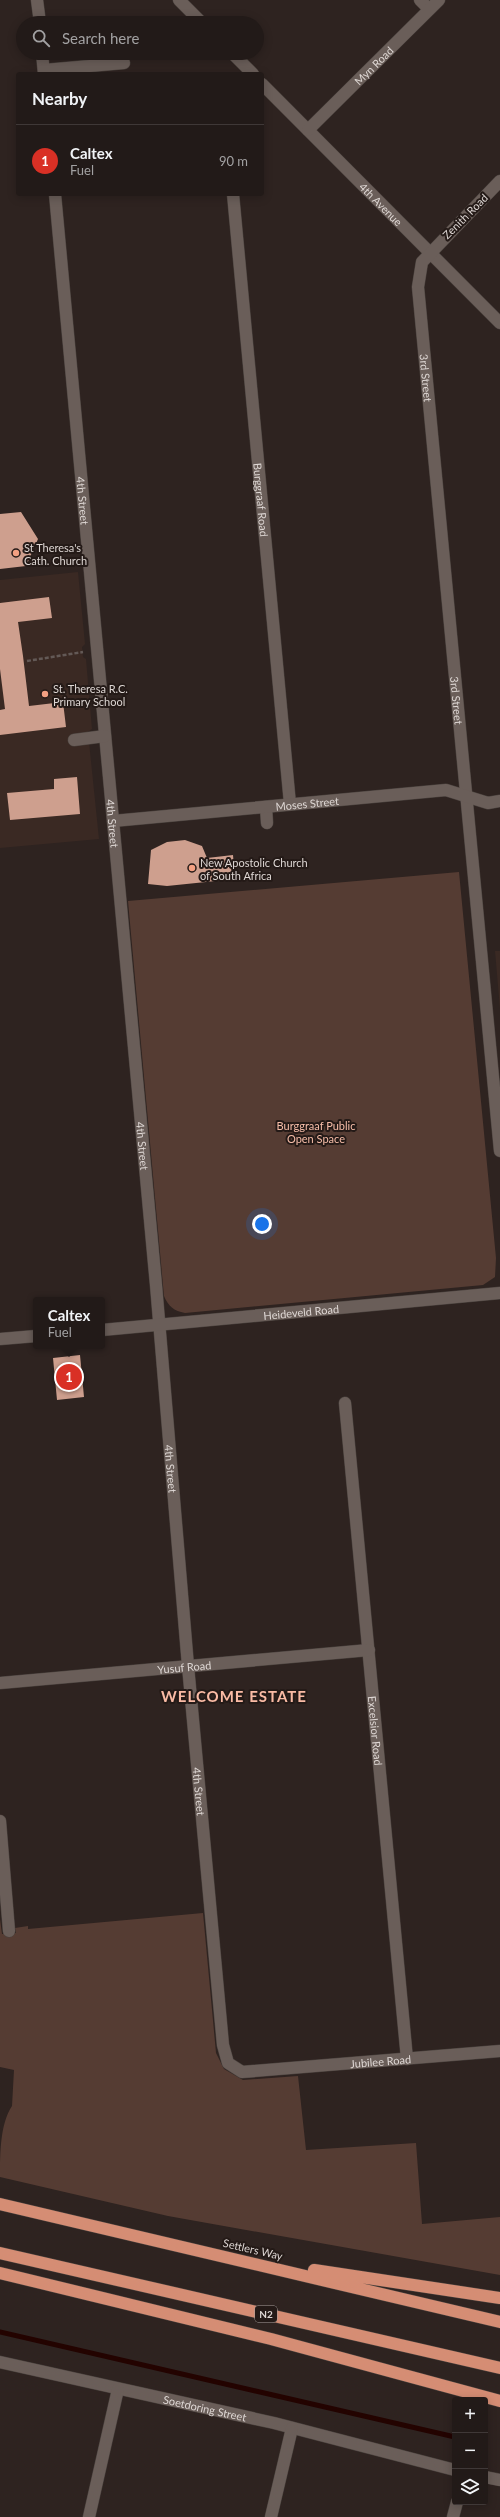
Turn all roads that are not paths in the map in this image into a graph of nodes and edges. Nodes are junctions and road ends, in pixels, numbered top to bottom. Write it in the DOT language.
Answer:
graph roads {
  1 [pos="38,0"];
  2 [pos="179,0"];
  3 [pos="420,0"];
  4 [pos="438,0"];
  5 [pos="429,10"];
  6 [pos="39,16"];
  7 [pos="195,16"];
  8 [pos="43,60"];
  9 [pos="239,60"];
  10 [pos="124,63"];
  11 [pos="44,72"];
  12 [pos="251,72"];
  13 [pos="264,86"];
  14 [pos="308,130"];
  15 [pos="500,181"];
  16 [pos="55,196"];
  17 [pos="233,196"];
  18 [pos="429,252"];
  19 [pos="500,323"];
  20 [pos="105,736"];
  21 [pos="74,740"];
  22 [pos="467,796"];
  23 [pos="500,801"];
  24 [pos="290,804"];
  25 [pos="266,807"];
  26 [pos="113,821"];
  27 [pos="268,823"];
  28 [pos="500,1151"];
  29 [pos="500,1293"];
  30 [pos="158,1325"];
  31 [pos="105,1330"];
  32 [pos="33,1336"];
  33 [pos="0,1339"];
  34 [pos="345,1402"];
  35 [pos="369,1650"];
  36 [pos="188,1666"];
  37 [pos="0,1683"];
  38 [pos="0,1821"];
  39 [pos="9,1931"];
  40 [pos="500,2051"];
  41 [pos="407,2059"];
  42 [pos="260,2072"];
  43 [pos="0,2204"];
  44 [pos="0,2253"];
  45 [pos="238,2259"];
  46 [pos="0,2274"];
  47 [pos="500,2298"];
  48 [pos="500,2322"];
  49 [pos="0,2362"];
  50 [pos="500,2368"];
  51 [pos="118,2389"];
  52 [pos="500,2401"];
  53 [pos="292,2428"];
  54 [pos="452,2469"];
  55 [pos="488,2478"];
  56 [pos="500,2480"];
  57 [pos="455,2505"];
  58 [pos="89,2517"];
  59 [pos="271,2517"];
  60 [pos="453,2517"];
  1 -- 6 [label="street"];
  2 -- 7 [label="street"];
  3 -- 5 [label="street"];
  4 -- 5 [label="street, Myn Road"];
  5 -- 14 [label="street, Myn Road"];
  8 -- 11 [label="street"];
  9 -- 12 [label="street"];
  10 -- 11 [label="street"];
  13 -- 14 [label="street, 4th Avenue"];
  14 -- 18 [label="street, 4th Avenue"];
  15 -- 18 [label="street, Zenith Road"];
  16 -- 20 [label="street, 4th Street"];
  17 -- 24 [label="street, Burggraaf Road"];
  18 -- 19 [label="street, 4th Avenue"];
  18 -- 22 [label="street, 3rd Street"];
  20 -- 21 [label="street"];
  20 -- 26 [label="street, 4th Street"];
  22 -- 23 [label="street, Moses Street"];
  22 -- 24 [label="street, Moses Street"];
  22 -- 28 [label="street, 3rd Street"];
  24 -- 25 [label="street, Moses Street"];
  25 -- 26 [label="street, Moses Street"];
  25 -- 27 [label="street"];
  26 -- 30 [label="street, 4th Street"];
  29 -- 30 [label="street, Heideveld Road"];
  30 -- 31 [label="street, Heideveld Road"];
  30 -- 36 [label="street, 4th Street"];
  32 -- 33 [label="street"];
  34 -- 35 [label="street, Excelsior Road"];
  35 -- 36 [label="street, Yusuf Road"];
  35 -- 41 [label="street, Excelsior Road"];
  36 -- 37 [label="street, Yusuf Road"];
  36 -- 42 [label="street, 4th Street"];
  38 -- 39 [label="street"];
  40 -- 41 [label="street, Jubilee Road"];
  41 -- 42 [label="street, Jubilee Road"];
  43 -- 45 [label="highway, Settlers Way"];
  44 -- 50 [label="highway, N2"];
  45 -- 47 [label="highway"];
  45 -- 48 [label="highway, Settlers Way"];
  46 -- 52 [label="highway"];
  49 -- 51 [label="street, Soetdoring Street"];
  51 -- 53 [label="street, Soetdoring Street"];
  51 -- 58 [label="street"];
  53 -- 54 [label="street, Soetdoring Street"];
  53 -- 59 [label="street"];
  55 -- 56 [label="street"];
  57 -- 60 [label="street"];
}
